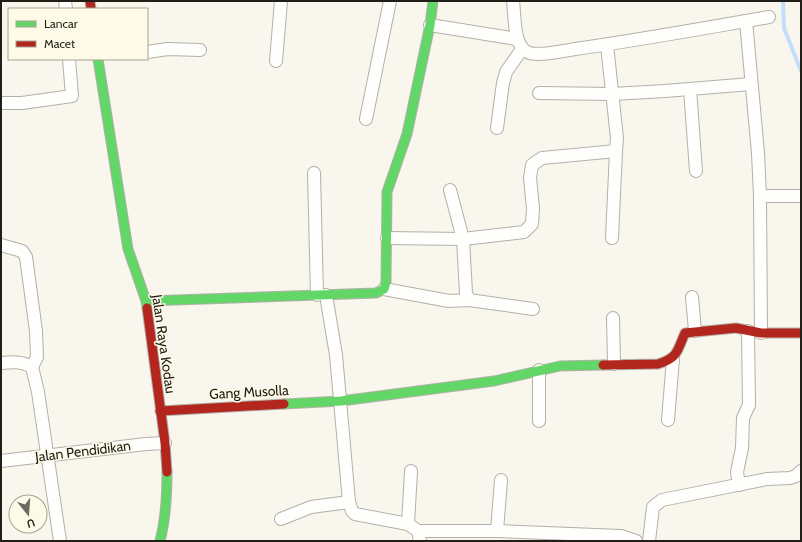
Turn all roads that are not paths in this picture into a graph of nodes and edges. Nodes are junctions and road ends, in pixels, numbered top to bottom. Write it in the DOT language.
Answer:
graph roads {
  1 [pos="281,1"];
  2 [pos="390,1"];
  3 [pos="433,1"];
  4 [pos="513,1"];
  5 [pos="769,17"];
  6 [pos="746,21"];
  7 [pos="430,25"];
  8 [pos="520,44"];
  9 [pos="607,45"];
  10 [pos="200,50"];
  11 [pos="148,52"];
  12 [pos="70,60"];
  13 [pos="102,60"];
  14 [pos="276,61"];
  15 [pos="752,84"];
  16 [pos="690,89"];
  17 [pos="539,93"];
  18 [pos="612,94"];
  19 [pos="1,103"];
  20 [pos="366,119"];
  21 [pos="497,128"];
  22 [pos="616,151"];
  23 [pos="696,171"];
  24 [pos="314,174"];
  25 [pos="450,190"];
  26 [pos="760,196"];
  27 [pos="801,196"];
  28 [pos="387,238"];
  29 [pos="612,238"];
  30 [pos="463,239"];
  31 [pos="1,245"];
  32 [pos="384,289"];
  33 [pos="321,295"];
  34 [pos="692,297"];
  35 [pos="469,300"];
  36 [pos="146,301"];
  37 [pos="532,309"];
  38 [pos="613,318"];
  39 [pos="695,331"];
  40 [pos="748,331"];
  41 [pos="761,333"];
  42 [pos="801,333"];
  43 [pos="673,359"];
  44 [pos="1,363"];
  45 [pos="614,364"];
  46 [pos="32,367"];
  47 [pos="539,370"];
  48 [pos="341,401"];
  49 [pos="160,411"];
  50 [pos="668,420"];
  51 [pos="539,421"];
  52 [pos="164,443"];
  53 [pos="47,456"];
  54 [pos="1,461"];
  55 [pos="411,471"];
  56 [pos="801,471"];
  57 [pos="501,480"];
  58 [pos="738,485"];
  59 [pos="349,502"];
  60 [pos="281,519"];
  61 [pos="408,524"];
  62 [pos="497,531"];
  63 [pos="419,536"];
  64 [pos="584,538"];
  65 [pos="60,541"];
  66 [pos="160,541"];
  67 [pos="636,541"];
  68 [pos="649,541"];
  1 -- 14 [label="street"];
  2 -- 20 [label="street"];
  3 -- 7 [label="street"];
  4 -- 8 [label="street"];
  5 -- 6 [label="street"];
  6 -- 9 [label="street"];
  6 -- 15 [label="street"];
  7 -- 8 [label="street"];
  7 -- 28 [label="street"];
  8 -- 9 [label="street"];
  8 -- 21 [label="street"];
  9 -- 18 [label="street"];
  10 -- 11 [label="street"];
  12 -- 19 [label="street"];
  13 -- 36 [label="street, Jalan Raya Kodau"];
  15 -- 16 [label="street"];
  15 -- 26 [label="street"];
  16 -- 18 [label="street"];
  16 -- 23 [label="street"];
  17 -- 18 [label="street"];
  18 -- 22 [label="street"];
  22 -- 29 [label="street"];
  22 -- 30 [label="street"];
  24 -- 33 [label="street"];
  25 -- 30 [label="street"];
  26 -- 27 [label="street"];
  26 -- 41 [label="street"];
  28 -- 30 [label="street"];
  28 -- 32 [label="street"];
  30 -- 35 [label="street"];
  31 -- 46 [label="street"];
  32 -- 33 [label="street"];
  32 -- 35 [label="street"];
  33 -- 36 [label="street"];
  33 -- 48 [label="street"];
  34 -- 39 [label="street"];
  35 -- 37 [label="street"];
  36 -- 49 [label="street, Jalan Raya Kodau"];
  38 -- 45 [label="street"];
  39 -- 40 [label="street"];
  39 -- 43 [label="street"];
  40 -- 41 [label="street"];
  40 -- 58 [label="street"];
  41 -- 42 [label="street"];
  43 -- 45 [label="street, Gang Musolla"];
  43 -- 50 [label="street"];
  44 -- 46 [label="street"];
  45 -- 47 [label="street, Gang Musolla"];
  46 -- 53 [label="street"];
  47 -- 48 [label="street, Gang Musolla"];
  47 -- 51 [label="street"];
  48 -- 49 [label="street, Gang Musolla"];
  48 -- 59 [label="street"];
  49 -- 52 [label="street, Jalan Raya Kodau"];
  52 -- 53 [label="street, Jalan Pendidikan"];
  52 -- 66 [label="street, Jalan Raya Kodau"];
  53 -- 54 [label="street, Jalan Pendidikan"];
  53 -- 65 [label="street"];
  55 -- 61 [label="street"];
  56 -- 58 [label="street"];
  57 -- 62 [label="street"];
  58 -- 68 [label="street"];
  59 -- 60 [label="street"];
  59 -- 61 [label="street"];
  61 -- 63 [label="street"];
  62 -- 63 [label="street"];
  62 -- 64 [label="street"];
  64 -- 67 [label="street"];
}
